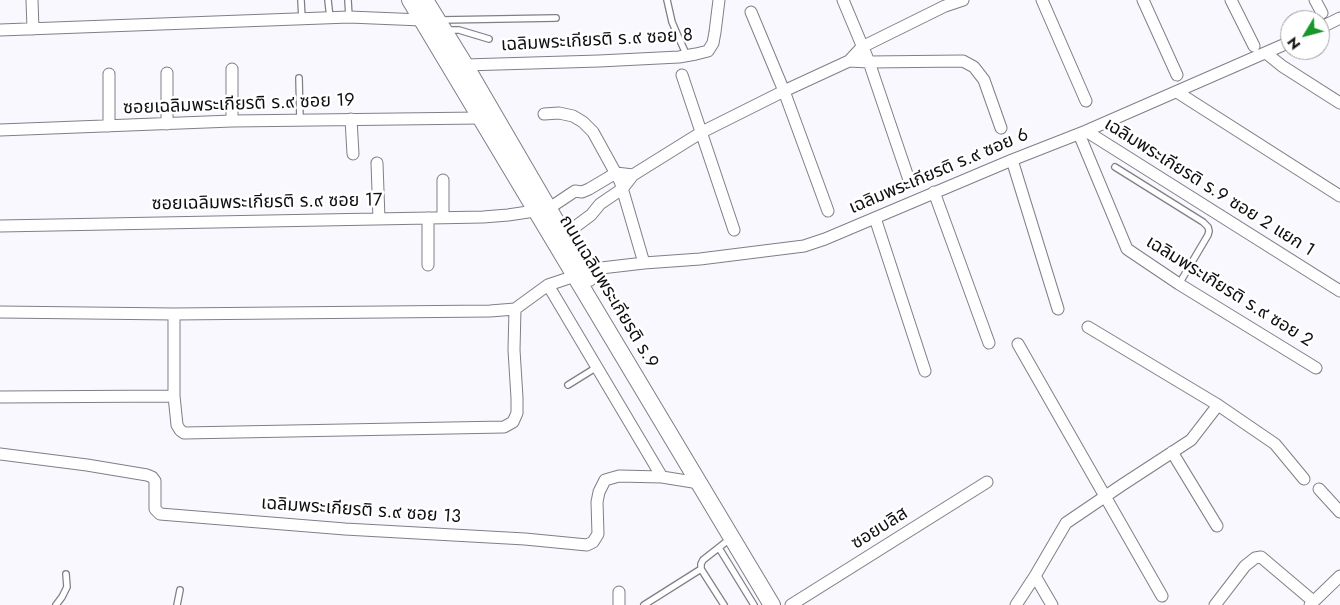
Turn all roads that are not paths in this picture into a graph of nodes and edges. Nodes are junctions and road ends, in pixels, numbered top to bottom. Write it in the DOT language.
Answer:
graph roads {
  1 [pos="32,0"];
  2 [pos="301,0"];
  3 [pos="328,0"];
  4 [pos="348,0"];
  5 [pos="410,0"];
  6 [pos="425,0"];
  7 [pos="667,0"];
  8 [pos="719,0"];
  9 [pos="843,0"];
  10 [pos="963,0"];
  11 [pos="1042,0"];
  12 [pos="1143,0"];
  13 [pos="1231,0"];
  14 [pos="944,3"];
  15 [pos="751,12"];
  16 [pos="349,17"];
  17 [pos="330,18"];
  18 [pos="556,18"];
  19 [pos="302,19"];
  20 [pos="434,25"];
  21 [pos="33,29"];
  22 [pos="0,30"];
  23 [pos="489,39"];
  24 [pos="1254,46"];
  25 [pos="862,47"];
  26 [pos="1280,47"];
  27 [pos="1266,53"];
  28 [pos="687,56"];
  29 [pos="849,61"];
  30 [pos="869,62"];
  31 [pos="465,65"];
  32 [pos="232,69"];
  33 [pos="167,73"];
  34 [pos="109,74"];
  35 [pos="682,75"];
  36 [pos="1177,75"];
  37 [pos="299,78"];
  38 [pos="784,91"];
  39 [pos="1177,92"];
  40 [pos="1086,101"];
  41 [pos="1340,103"];
  42 [pos="544,114"];
  43 [pos="351,118"];
  44 [pos="480,118"];
  45 [pos="300,120"];
  46 [pos="232,121"];
  47 [pos="167,124"];
  48 [pos="109,126"];
  49 [pos="1001,128"];
  50 [pos="0,130"];
  51 [pos="702,132"];
  52 [pos="1083,132"];
  53 [pos="353,154"];
  54 [pos="1012,160"];
  55 [pos="377,163"];
  56 [pos="1115,168"];
  57 [pos="616,173"];
  58 [pos="632,175"];
  59 [pos="443,180"];
  60 [pos="909,180"];
  61 [pos="622,190"];
  62 [pos="934,192"];
  63 [pos="1340,196"];
  64 [pos="541,209"];
  65 [pos="828,211"];
  66 [pos="444,217"];
  67 [pos="428,218"];
  68 [pos="875,218"];
  69 [pos="379,219"];
  70 [pos="0,226"];
  71 [pos="734,230"];
  72 [pos="564,235"];
  73 [pos="644,263"];
  74 [pos="428,265"];
  75 [pos="579,273"];
  76 [pos="1180,284"];
  77 [pos="548,285"];
  78 [pos="1340,291"];
  79 [pos="1058,308"];
  80 [pos="515,309"];
  81 [pos="0,312"];
  82 [pos="174,314"];
  83 [pos="1088,327"];
  84 [pos="989,343"];
  85 [pos="1018,344"];
  86 [pos="597,368"];
  87 [pos="1316,368"];
  88 [pos="925,371"];
  89 [pos="568,385"];
  90 [pos="174,396"];
  91 [pos="0,397"];
  92 [pos="1218,404"];
  93 [pos="1172,452"];
  94 [pos="0,454"];
  95 [pos="662,477"];
  96 [pos="1304,479"];
  97 [pos="987,482"];
  98 [pos="699,483"];
  99 [pos="1319,489"];
  100 [pos="1106,496"];
  101 [pos="1340,512"];
  102 [pos="1217,526"];
  103 [pos="730,540"];
  104 [pos="701,569"];
  105 [pos="66,574"];
  106 [pos="1036,576"];
  107 [pos="1340,576"];
  108 [pos="180,590"];
  109 [pos="619,592"];
  110 [pos="1162,596"];
  111 [pos="1311,603"];
  112 [pos="777,604"];
  113 [pos="56,605"];
  114 [pos="176,605"];
  115 [pos="619,605"];
  116 [pos="644,605"];
  117 [pos="724,605"];
  118 [pos="754,605"];
  119 [pos="1016,605"];
  120 [pos="1052,605"];
  121 [pos="1215,605"];
  1 -- 21 [label="street"];
  2 -- 19 [label="lane"];
  3 -- 17 [label="lane"];
  4 -- 16 [label="lane"];
  5 -- 20 [label="main road, ถนนเฉลิมพระเกียรติ ร.9"];
  6 -- 20 [label="main road, ถนนเฉลิมพระเกียรติ ร.9"];
  7 -- 28 [label="lane"];
  8 -- 28 [label="street, เฉลิมพระเกียรติ ร.๙ ซอย 8"];
  9 -- 25 [label="street"];
  10 -- 14 [label="street"];
  11 -- 40 [label="street"];
  12 -- 36 [label="street"];
  13 -- 24 [label="street"];
  14 -- 25 [label="street"];
  15 -- 38 [label="street"];
  16 -- 17 [label="street"];
  16 -- 20 [label="street"];
  17 -- 19 [label="street"];
  18 -- 20 [label="lane"];
  19 -- 21 [label="street"];
  20 -- 23 [label="lane"];
  20 -- 31 [label="main road, ถนนเฉลิมพระเกียรติ ร.9"];
  20 -- 44 [label="main road, ถนนเฉลิมพระเกียรติ ร.9"];
  21 -- 22 [label="street"];
  25 -- 29 [label="street"];
  25 -- 30 [label="street"];
  26 -- 27 [label="street, เฉลิมพระเกียรติ ร.๙ ซอย 6"];
  27 -- 39 [label="street, เฉลิมพระเกียรติ ร.๙ ซอย 6"];
  27 -- 41 [label="street"];
  28 -- 31 [label="street, เฉลิมพระเกียรติ ร.๙ ซอย 8"];
  29 -- 30 [label="street"];
  29 -- 38 [label="street"];
  30 -- 49 [label="street"];
  30 -- 60 [label="street"];
  31 -- 64 [label="main road, ถนนเฉลิมพระเกียรติ ร.9"];
  32 -- 46 [label="street"];
  33 -- 47 [label="street"];
  34 -- 48 [label="street"];
  35 -- 51 [label="street"];
  37 -- 45 [label="lane"];
  38 -- 51 [label="street"];
  38 -- 65 [label="street"];
  39 -- 52 [label="street, เฉลิมพระเกียรติ ร.๙ ซอย 6"];
  39 -- 63 [label="street"];
  42 -- 57 [label="street"];
  43 -- 44 [label="street, ซอยเฉลิมพระเกียรติ ร.๙ ซอย 19"];
  43 -- 45 [label="street, ซอยเฉลิมพระเกียรติ ร.๙ ซอย 19"];
  43 -- 53 [label="street"];
  44 -- 64 [label="main road, ถนนเฉลิมพระเกียรติ ร.9"];
  45 -- 46 [label="street, ซอยเฉลิมพระเกียรติ ร.๙ ซอย 19"];
  46 -- 47 [label="street, ซอยเฉลิมพระเกียรติ ร.๙ ซอย 19"];
  47 -- 48 [label="street, ซอยเฉลิมพระเกียรติ ร.๙ ซอย 19"];
  48 -- 50 [label="street, ซอยเฉลิมพระเกียรติ ร.๙ ซอย 19"];
  51 -- 58 [label="street"];
  51 -- 71 [label="street"];
  52 -- 54 [label="street, เฉลิมพระเกียรติ ร.๙ ซอย 6"];
  52 -- 76 [label="street, เฉลิมพระเกียรติ ร.๙ ซอย 2"];
  52 -- 78 [label="street, เฉลิมพระเกียรติ ร.9 ซอย 2 แยก 1"];
  54 -- 62 [label="street, เฉลิมพระเกียรติ ร.๙ ซอย 6"];
  54 -- 79 [label="street"];
  55 -- 69 [label="street"];
  56 -- 76 [label="lane"];
  57 -- 58 [label="street"];
  57 -- 61 [label="street"];
  57 -- 64 [label="street"];
  58 -- 61 [label="street"];
  59 -- 66 [label="street"];
  61 -- 72 [label="street"];
  61 -- 73 [label="street"];
  62 -- 68 [label="street, เฉลิมพระเกียรติ ร.๙ ซอย 6"];
  62 -- 84 [label="street"];
  64 -- 66 [label="street, ซอยเฉลิมพระเกียรติ ร.๙ ซอย 17"];
  64 -- 72 [label="main road, ถนนเฉลิมพระเกียรติ ร.9"];
  64 -- 75 [label="main road, ถนนเฉลิมพระเกียรติ ร.9"];
  66 -- 67 [label="street, ซอยเฉลิมพระเกียรติ ร.๙ ซอย 17"];
  67 -- 69 [label="street, ซอยเฉลิมพระเกียรติ ร.๙ ซอย 17"];
  67 -- 74 [label="street"];
  68 -- 73 [label="street, เฉลิมพระเกียรติ ร.๙ ซอย 6"];
  68 -- 88 [label="street"];
  69 -- 70 [label="street, ซอยเฉลิมพระเกียรติ ร.๙ ซอย 17"];
  72 -- 75 [label="main road, ถนนเฉลิมพระเกียรติ ร.9"];
  73 -- 75 [label="street, เฉลิมพระเกียรติ ร.๙ ซอย 6"];
  75 -- 77 [label="street, เฉลิมพระเกียรติ ร.๙ ซอย 6"];
  75 -- 98 [label="main road, ถนนเฉลิมพระเกียรติ ร.9"];
  75 -- 103 [label="main road, ถนนเฉลิมพระเกียรติ ร.9"];
  76 -- 87 [label="street, เฉลิมพระเกียรติ ร.๙ ซอย 2"];
  77 -- 80 [label="street, เฉลิมพระเกียรติ ร.๙ ซอย 6"];
  77 -- 86 [label="street"];
  80 -- 82 [label="street"];
  80 -- 90 [label="street"];
  81 -- 82 [label="street"];
  82 -- 90 [label="street"];
  83 -- 92 [label="street"];
  85 -- 100 [label="street"];
  86 -- 89 [label="lane"];
  86 -- 95 [label="street"];
  90 -- 91 [label="street"];
  92 -- 93 [label="street"];
  92 -- 96 [label="street"];
  93 -- 100 [label="street"];
  93 -- 102 [label="street"];
  94 -- 95 [label="street, เฉลิมพระเกียรติ ร.๙ ซอย 13"];
  95 -- 98 [label="street, เฉลิมพระเกียรติ ร.๙ ซอย 13"];
  97 -- 112 [label="street, ซอยบลิส"];
  98 -- 103 [label="main road, ถนนเฉลิมพระเกียรติ ร.9"];
  99 -- 101 [label="street"];
  100 -- 106 [label="street"];
  100 -- 110 [label="street"];
  103 -- 104 [label="lane"];
  103 -- 112 [label="main road, ถนนเฉลิมพระเกียรติ ร.9"];
  103 -- 118 [label="lane"];
  104 -- 116 [label="lane"];
  104 -- 117 [label="lane"];
  105 -- 113 [label="lane"];
  106 -- 119 [label="street"];
  106 -- 120 [label="street"];
  107 -- 111 [label="street"];
  108 -- 114 [label="lane"];
  109 -- 115 [label="street"];
  111 -- 121 [label="street"];
}
